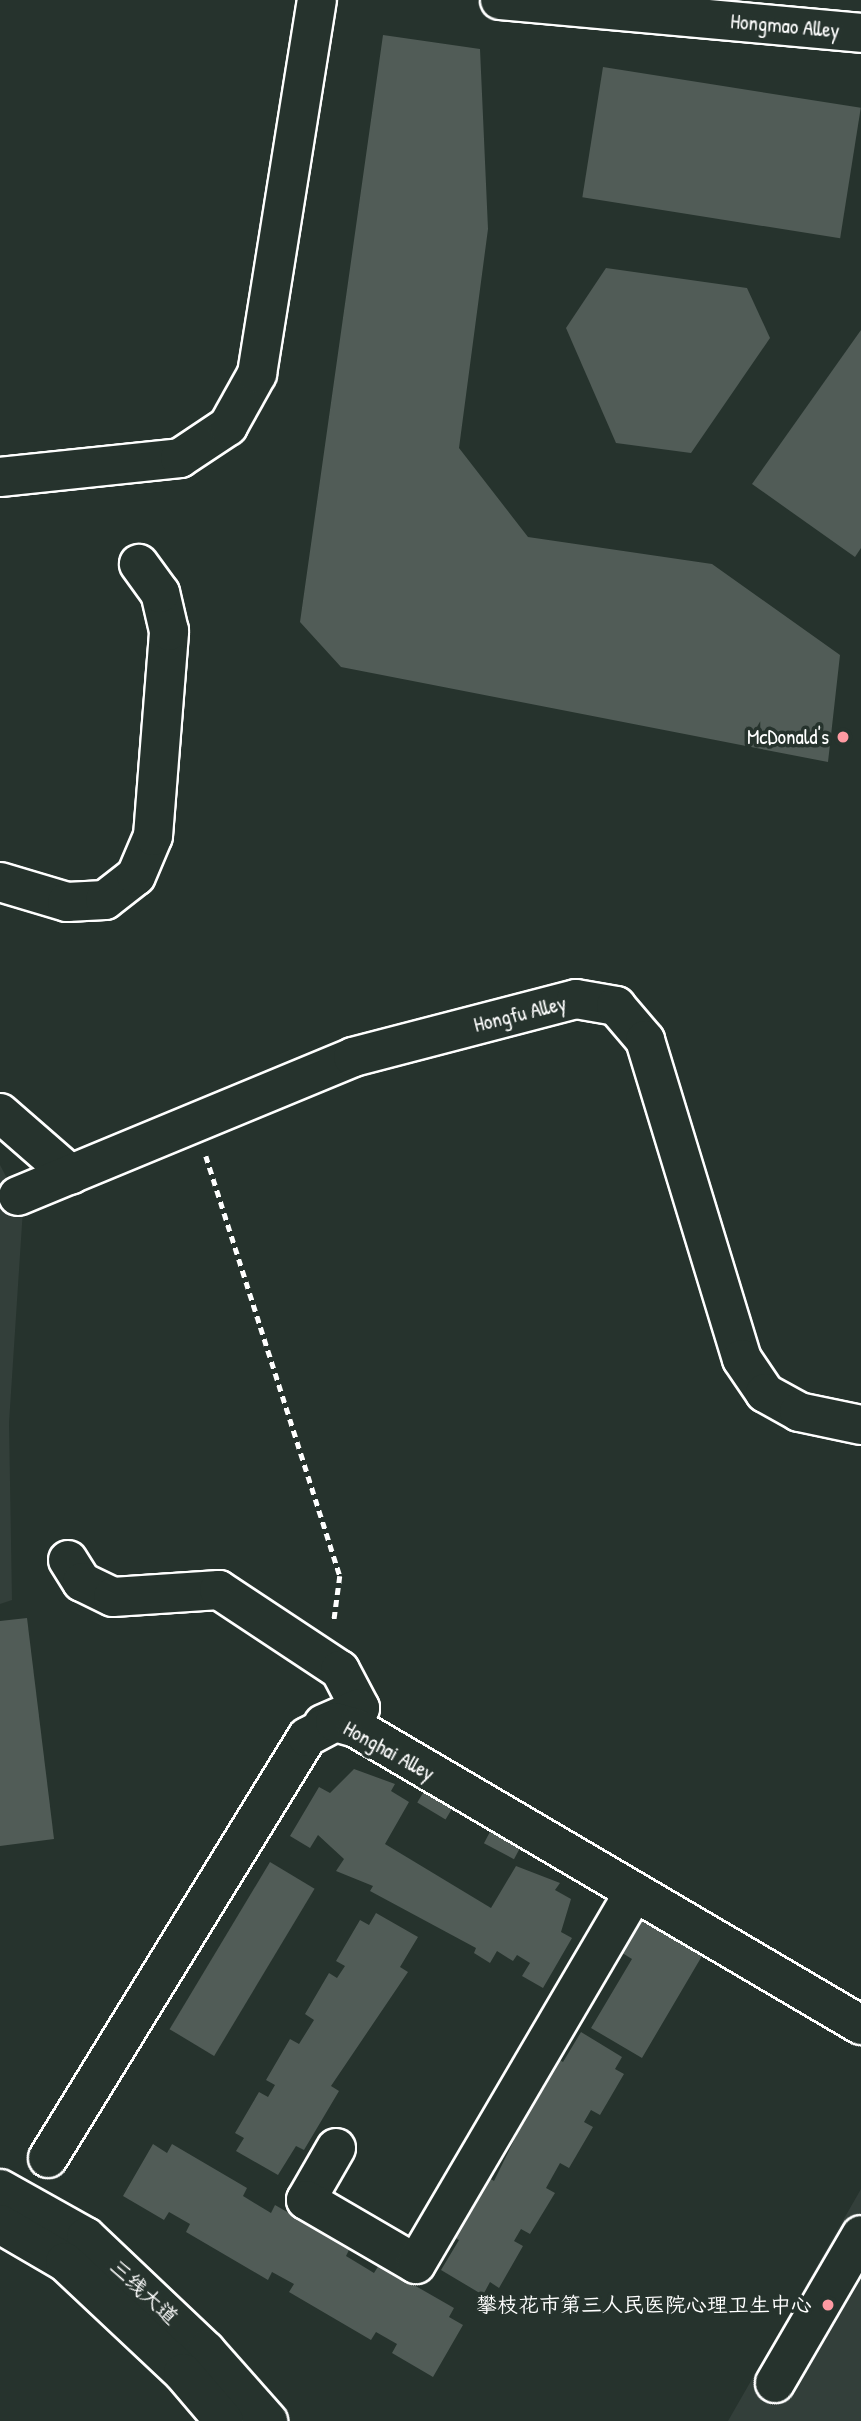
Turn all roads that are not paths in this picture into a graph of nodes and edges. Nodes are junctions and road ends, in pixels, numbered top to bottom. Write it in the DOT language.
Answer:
graph roads {
  1 [pos="317,0"];
  2 [pos="500,0"];
  3 [pos="740,11"];
  4 [pos="861,33"];
  5 [pos="0,477"];
  6 [pos="139,564"];
  7 [pos="0,882"];
  8 [pos="0,1113"];
  9 [pos="71,1175"];
  10 [pos="18,1196"];
  11 [pos="861,1425"];
  12 [pos="68,1560"];
  13 [pos="315,1729"];
  14 [pos="633,1894"];
  15 [pos="861,2025"];
  16 [pos="336,2148"];
  17 [pos="48,2158"];
  18 [pos="0,2189"];
  19 [pos="0,2224"];
  20 [pos="861,2235"];
  21 [pos="775,2383"];
  22 [pos="224,2421"];
  23 [pos="268,2421"];
  1 -- 5 [label="street"];
  2 -- 3 [label="street, Hongmao Alley"];
  3 -- 4 [label="street, Hongmao Alley"];
  6 -- 7 [label="street"];
  8 -- 9 [label="street"];
  9 -- 10 [label="street, Hongfu Alley"];
  9 -- 11 [label="street, Hongfu Alley"];
  12 -- 13 [label="street"];
  13 -- 14 [label="street, Honghai Alley"];
  13 -- 17 [label="street, Honghai Alley"];
  14 -- 15 [label="street, Honghai Alley"];
  14 -- 16 [label="street"];
  18 -- 23 [label="street, 三线大道"];
  19 -- 22 [label="street, 三线大道"];
  20 -- 21 [label="street"];
}
